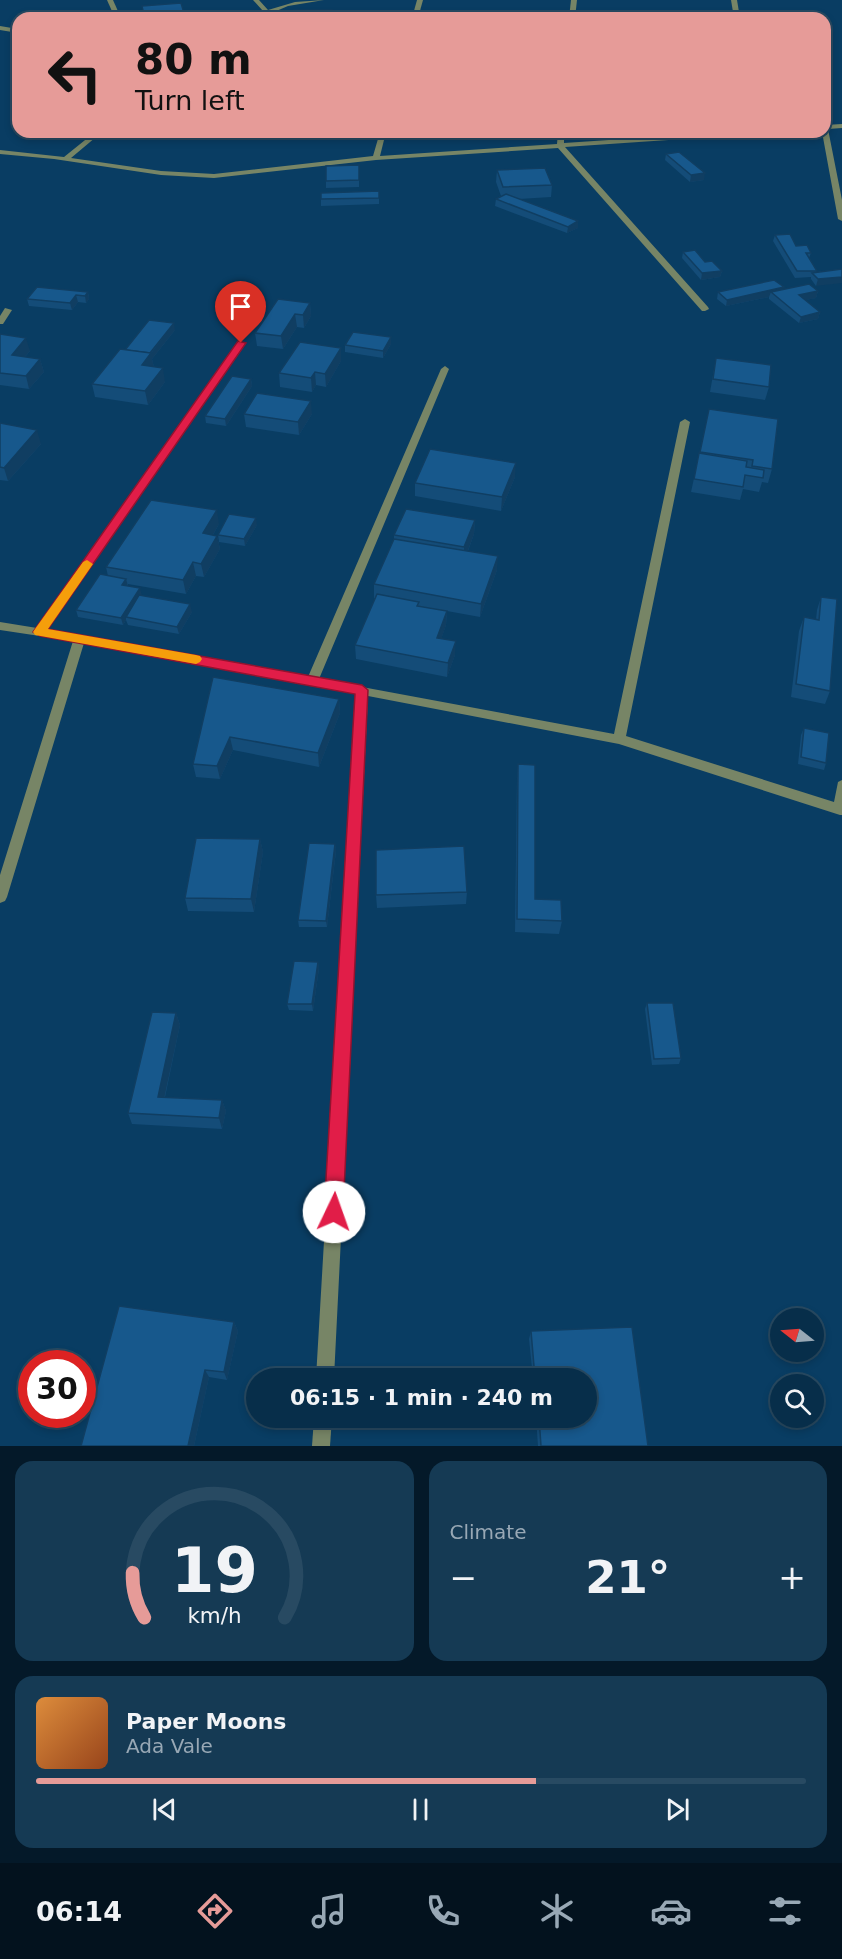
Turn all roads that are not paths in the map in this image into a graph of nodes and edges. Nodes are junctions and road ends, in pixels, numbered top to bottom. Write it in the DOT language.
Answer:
graph roads {
  1 [pos="256,0"];
  2 [pos="321,0"];
  3 [pos="266,11"];
  4 [pos="92,138"];
  5 [pos="381,138"];
  6 [pos="561,138"];
  7 [pos="671,138"];
  8 [pos="827,138"];
  9 [pos="560,146"];
  10 [pos="0,152"];
  11 [pos="67,158"];
  12 [pos="376,158"];
  13 [pos="842,219"];
  14 [pos="705,309"];
  15 [pos="8,310"];
  16 [pos="0,322"];
  17 [pos="241,343"];
  18 [pos="445,369"];
  19 [pos="685,422"];
  20 [pos="0,626"];
  21 [pos="40,632"];
  22 [pos="80,638"];
  23 [pos="312,681"];
  24 [pos="362,690"];
  25 [pos="620,739"];
  26 [pos="842,785"];
  27 [pos="841,810"];
  28 [pos="0,897"];
  29 [pos="326,1368"];
  30 [pos="322,1428"];
  31 [pos="321,1446"];
  1 -- 3 [label="street"];
  2 -- 3 [label="street"];
  4 -- 11 [label="street"];
  5 -- 12 [label="street"];
  6 -- 9 [label="street"];
  7 -- 9 [label="street"];
  8 -- 13 [label="street"];
  9 -- 12 [label="street"];
  9 -- 14 [label="street"];
  10 -- 11 [label="street"];
  11 -- 12 [label="street"];
  15 -- 16 [label="street"];
  17 -- 21 [label="street"];
  18 -- 23 [label="street"];
  19 -- 25 [label="street"];
  20 -- 21 [label="street"];
  21 -- 22 [label="street"];
  22 -- 23 [label="street"];
  22 -- 28 [label="street"];
  23 -- 24 [label="street"];
  24 -- 25 [label="street"];
  24 -- 29 [label="street"];
  25 -- 27 [label="street"];
  26 -- 27 [label="street"];
  30 -- 31 [label="street"];
}
